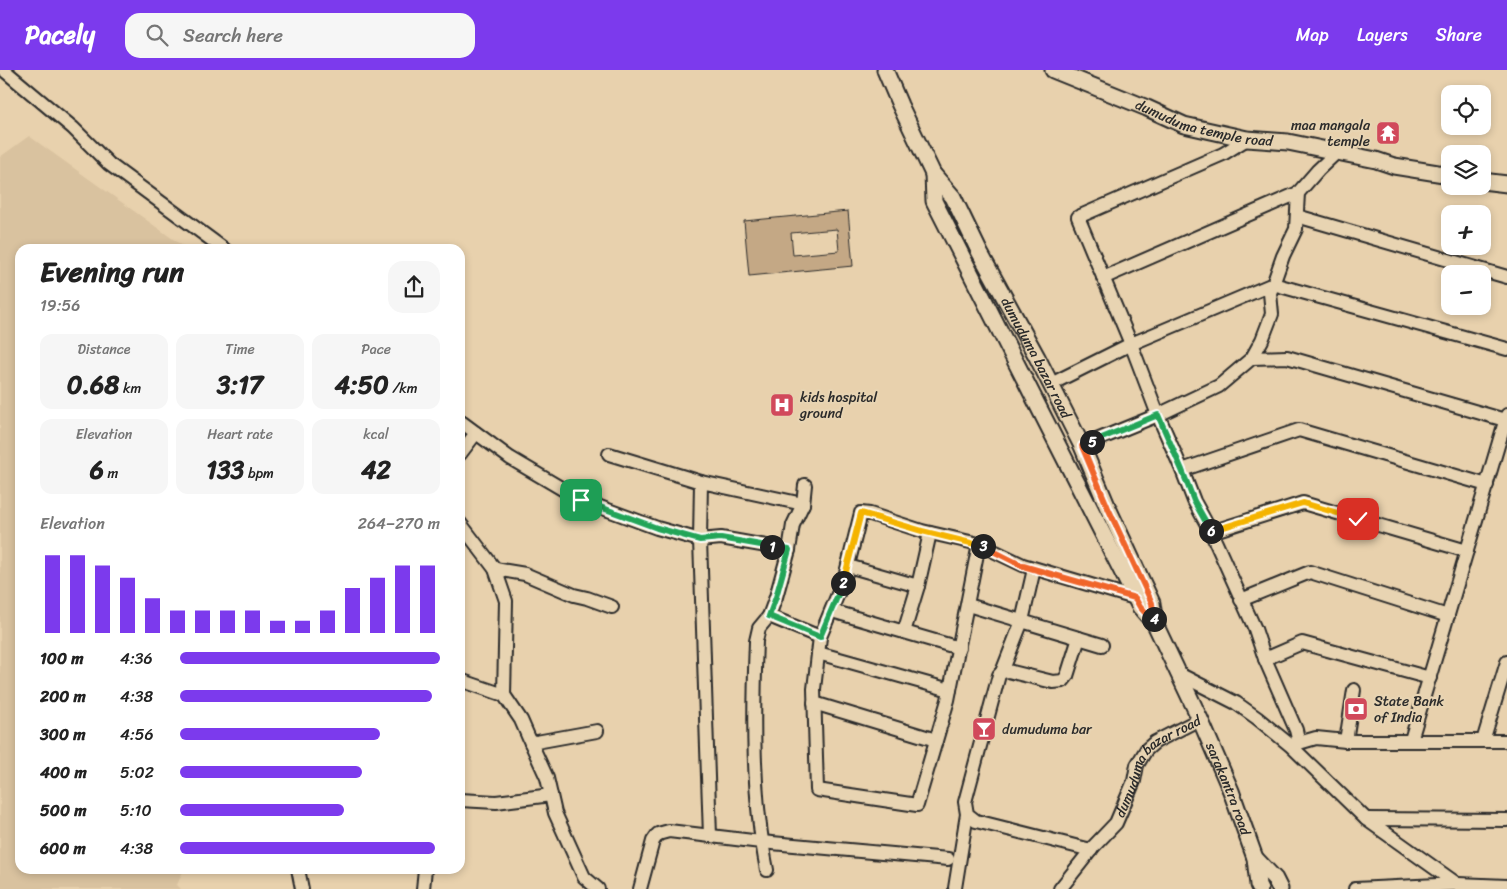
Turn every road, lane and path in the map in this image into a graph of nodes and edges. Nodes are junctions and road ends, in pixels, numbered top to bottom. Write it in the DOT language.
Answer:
graph roads {
  1 [pos="885,70"];
  2 [pos="1052,70"];
  3 [pos="4,72"];
  4 [pos="1247,139"];
  5 [pos="1336,153"];
  6 [pos="933,174"];
  7 [pos="1441,174"];
  8 [pos="1491,181"];
  9 [pos="1507,184"];
  10 [pos="1298,193"];
  11 [pos="1297,216"];
  12 [pos="217,244"];
  13 [pos="1507,277"];
  14 [pos="1103,278"];
  15 [pos="1274,284"];
  16 [pos="1131,344"];
  17 [pos="1507,349"];
  18 [pos="1252,358"];
  19 [pos="1051,384"];
  20 [pos="1158,415"];
  21 [pos="1506,418"];
  22 [pos="465,425"];
  23 [pos="476,433"];
  24 [pos="1082,446"];
  25 [pos="465,447"];
  26 [pos="609,454"];
  27 [pos="1182,470"];
  28 [pos="701,482"];
  29 [pos="806,485"];
  30 [pos="1487,486"];
  31 [pos="803,504"];
  32 [pos="465,529"];
  33 [pos="1211,532"];
  34 [pos="930,533"];
  35 [pos="700,540"];
  36 [pos="979,544"];
  37 [pos="789,550"];
  38 [pos="1467,551"];
  39 [pos="848,566"];
  40 [pos="496,568"];
  41 [pos="1034,569"];
  42 [pos="918,586"];
  43 [pos="1135,598"];
  44 [pos="1241,600"];
  45 [pos="968,605"];
  46 [pos="612,607"];
  47 [pos="832,611"];
  48 [pos="769,616"];
  49 [pos="1448,616"];
  50 [pos="1022,621"];
  51 [pos="1155,624"];
  52 [pos="904,632"];
  53 [pos="820,637"];
  54 [pos="1079,638"];
  55 [pos="1102,645"];
  56 [pos="959,648"];
  57 [pos="818,653"];
  58 [pos="1265,659"];
  59 [pos="1507,662"];
  60 [pos="1002,672"];
  61 [pos="1177,673"];
  62 [pos="1430,678"];
  63 [pos="465,682"];
  64 [pos="950,690"];
  65 [pos="1354,690"];
  66 [pos="504,695"];
  67 [pos="814,703"];
  68 [pos="1200,719"];
  69 [pos="597,731"];
  70 [pos="936,740"];
  71 [pos="1411,740"];
  72 [pos="1483,740"];
  73 [pos="1346,741"];
  74 [pos="1507,741"];
  75 [pos="532,743"];
  76 [pos="1295,744"];
  77 [pos="551,794"];
  78 [pos="465,800"];
  79 [pos="967,814"];
  80 [pos="1366,819"];
  81 [pos="1507,820"];
  82 [pos="710,836"];
  83 [pos="761,842"];
  84 [pos="1091,850"];
  85 [pos="1255,858"];
  86 [pos="948,859"];
  87 [pos="767,870"];
  88 [pos="299,874"];
  89 [pos="425,874"];
  90 [pos="1461,886"];
  91 [pos="1507,886"];
  92 [pos="955,888"];
  93 [pos="302,889"];
  94 [pos="423,889"];
  95 [pos="597,889"];
  96 [pos="640,889"];
  97 [pos="1060,889"];
  98 [pos="1260,889"];
  99 [pos="1280,889"];
  100 [pos="1355,889"];
  1 -- 6 [label="street, dumuduma bazar road"];
  2 -- 4 [label="street, dumuduma temple road"];
  3 -- 12 [label="street"];
  4 -- 5 [label="street, dumuduma temple road"];
  4 -- 14 [label="street"];
  5 -- 7 [label="street, dumuduma temple road"];
  5 -- 10 [label="street"];
  6 -- 19 [label="street, dumuduma bazar road"];
  6 -- 43 [label="street"];
  8 -- 9 [label="street"];
  10 -- 11 [label="street"];
  10 -- 14 [label="street"];
  11 -- 13 [label="street"];
  11 -- 15 [label="street"];
  14 -- 16 [label="street"];
  15 -- 16 [label="street"];
  15 -- 17 [label="street"];
  15 -- 18 [label="street"];
  16 -- 19 [label="street"];
  16 -- 20 [label="street"];
  18 -- 20 [label="street"];
  18 -- 21 [label="street"];
  19 -- 24 [label="street, dumuduma bazar road"];
  20 -- 24 [label="street"];
  20 -- 27 [label="street"];
  21 -- 30 [label="street"];
  22 -- 23 [label="street"];
  23 -- 25 [label="street"];
  23 -- 35 [label="street"];
  24 -- 51 [label="street, dumuduma bazar road"];
  26 -- 28 [label="street"];
  27 -- 30 [label="street"];
  27 -- 33 [label="street"];
  28 -- 31 [label="street"];
  28 -- 35 [label="street"];
  29 -- 31 [label="street"];
  30 -- 38 [label="street"];
  31 -- 37 [label="street"];
  32 -- 40 [label="street"];
  33 -- 38 [label="street"];
  33 -- 44 [label="street"];
  34 -- 36 [label="street"];
  34 -- 39 [label="street"];
  34 -- 42 [label="street"];
  35 -- 37 [label="street"];
  35 -- 82 [label="street"];
  36 -- 41 [label="street"];
  36 -- 45 [label="street"];
  37 -- 48 [label="street"];
  38 -- 49 [label="street"];
  39 -- 42 [label="street"];
  39 -- 47 [label="street"];
  40 -- 46 [label="street"];
  40 -- 66 [label="street"];
  41 -- 43 [label="street"];
  41 -- 50 [label="street"];
  42 -- 52 [label="street"];
  43 -- 51 [label="street"];
  44 -- 49 [label="street"];
  44 -- 58 [label="street"];
  45 -- 50 [label="street"];
  45 -- 56 [label="street"];
  47 -- 52 [label="street"];
  47 -- 53 [label="street"];
  48 -- 53 [label="street"];
  48 -- 83 [label="street"];
  49 -- 62 [label="street"];
  50 -- 54 [label="street"];
  50 -- 60 [label="street"];
  51 -- 61 [label="street, dumuduma bazar road"];
  52 -- 56 [label="street"];
  53 -- 57 [label="street"];
  54 -- 55 [label="street"];
  54 -- 60 [label="street"];
  56 -- 64 [label="street"];
  57 -- 64 [label="street"];
  57 -- 67 [label="street"];
  58 -- 62 [label="street"];
  58 -- 76 [label="street"];
  59 -- 72 [label="street"];
  60 -- 79 [label="street"];
  61 -- 68 [label="street, dumuduma bazar road"];
  61 -- 76 [label="street"];
  62 -- 71 [label="street"];
  63 -- 66 [label="street"];
  64 -- 70 [label="street"];
  65 -- 73 [label="street"];
  66 -- 75 [label="street"];
  67 -- 70 [label="street"];
  67 -- 70 [label="street"];
  68 -- 84 [label="street, dumuduma bazar road"];
  68 -- 85 [label="street, sarakantra road"];
  69 -- 75 [label="street"];
  71 -- 72 [label="street"];
  71 -- 73 [label="street"];
  72 -- 74 [label="street"];
  73 -- 76 [label="street"];
  75 -- 77 [label="street"];
  76 -- 80 [label="street"];
  77 -- 78 [label="street"];
  77 -- 95 [label="street"];
  79 -- 84 [label="street"];
  79 -- 92 [label="street"];
  80 -- 81 [label="street"];
  80 -- 90 [label="street"];
  82 -- 83 [label="street"];
  82 -- 96 [label="street"];
  83 -- 86 [label="street"];
  83 -- 87 [label="street"];
  84 -- 97 [label="street, dumuduma bazar road"];
  85 -- 98 [label="street, sarakantra road"];
  85 -- 99 [label="street, sarakantra road"];
  88 -- 93 [label="street"];
  89 -- 94 [label="street"];
  90 -- 91 [label="street"];
  90 -- 100 [label="street"];
}
